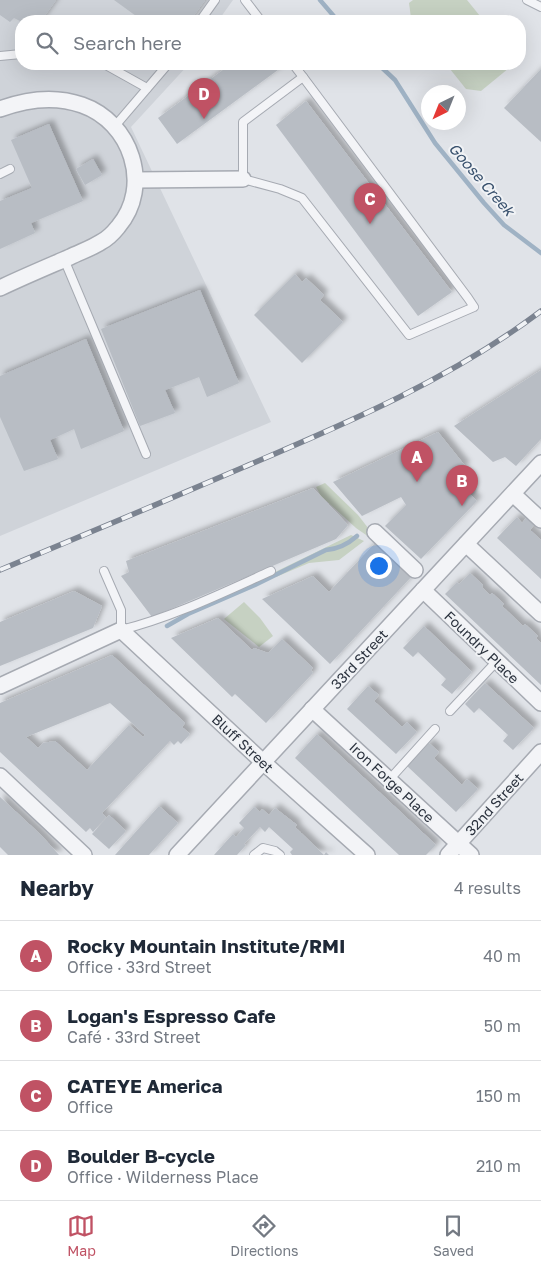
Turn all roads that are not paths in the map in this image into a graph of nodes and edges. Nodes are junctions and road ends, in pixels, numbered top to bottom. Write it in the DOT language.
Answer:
graph roads {
  1 [pos="216,0"];
  2 [pos="245,0"];
  3 [pos="527,0"];
  4 [pos="541,7"];
  5 [pos="205,15"];
  6 [pos="256,15"];
  7 [pos="15,55"];
  8 [pos="0,56"];
  9 [pos="115,70"];
  10 [pos="163,70"];
  11 [pos="298,70"];
  12 [pos="303,77"];
  13 [pos="147,88"];
  14 [pos="0,109"];
  15 [pos="115,126"];
  16 [pos="10,169"];
  17 [pos="0,174"];
  18 [pos="243,179"];
  19 [pos="136,180"];
  20 [pos="64,259"];
  21 [pos="0,288"];
  22 [pos="146,454"];
  23 [pos="541,464"];
  24 [pos="512,494"];
  25 [pos="541,520"];
  26 [pos="375,532"];
  27 [pos="466,544"];
  28 [pos="104,570"];
  29 [pos="415,570"];
  30 [pos="270,571"];
  31 [pos="423,590"];
  32 [pos="541,614"];
  33 [pos="121,630"];
  34 [pos="497,661"];
  35 [pos="0,686"];
  36 [pos="541,703"];
  37 [pos="312,709"];
  38 [pos="450,711"];
  39 [pos="435,729"];
  40 [pos="541,752"];
  41 [pos="264,762"];
  42 [pos="0,776"];
  43 [pos="389,780"];
  44 [pos="458,843"];
  45 [pos="84,855"];
  46 [pos="177,855"];
  47 [pos="254,855"];
  48 [pos="280,855"];
  49 [pos="367,855"];
  50 [pos="448,855"];
  51 [pos="471,855"];
  1 -- 5 [label="lane"];
  2 -- 6 [label="lane"];
  3 -- 4 [label="lane"];
  7 -- 8 [label="lane"];
  9 -- 13 [label="lane"];
  10 -- 13 [label="lane"];
  11 -- 12 [label="lane"];
  12 -- 18 [label="lane"];
  12 -- 18 [label="lane"];
  13 -- 15 [label="lane"];
  14 -- 15 [label="street"];
  15 -- 19 [label="street"];
  16 -- 17 [label="lane"];
  18 -- 19 [label="street"];
  19 -- 20 [label="street"];
  20 -- 21 [label="street"];
  20 -- 22 [label="lane"];
  23 -- 24 [label="street, 33rd Street"];
  24 -- 25 [label="street"];
  24 -- 27 [label="street, 33rd Street"];
  26 -- 29 [label="street"];
  27 -- 31 [label="street, 33rd Street"];
  27 -- 32 [label="street"];
  28 -- 33 [label="lane"];
  30 -- 33 [label="lane"];
  31 -- 34 [label="street, Foundry Place"];
  31 -- 37 [label="street, 33rd Street"];
  33 -- 35 [label="street"];
  33 -- 41 [label="street, Bluff Street"];
  34 -- 36 [label="street, Foundry Place"];
  34 -- 38 [label="lane"];
  37 -- 41 [label="street, 33rd Street"];
  37 -- 43 [label="street, Iron Forge Place"];
  39 -- 43 [label="lane"];
  40 -- 44 [label="street, 32nd Street"];
  41 -- 46 [label="street, 33rd Street"];
  41 -- 49 [label="street, Bluff Street"];
  42 -- 45 [label="street"];
  43 -- 44 [label="street, Iron Forge Place"];
  44 -- 50 [label="street, 32nd Street"];
  44 -- 51 [label="street, Iron Forge Place"];
  47 -- 48 [label="lane"];
}
